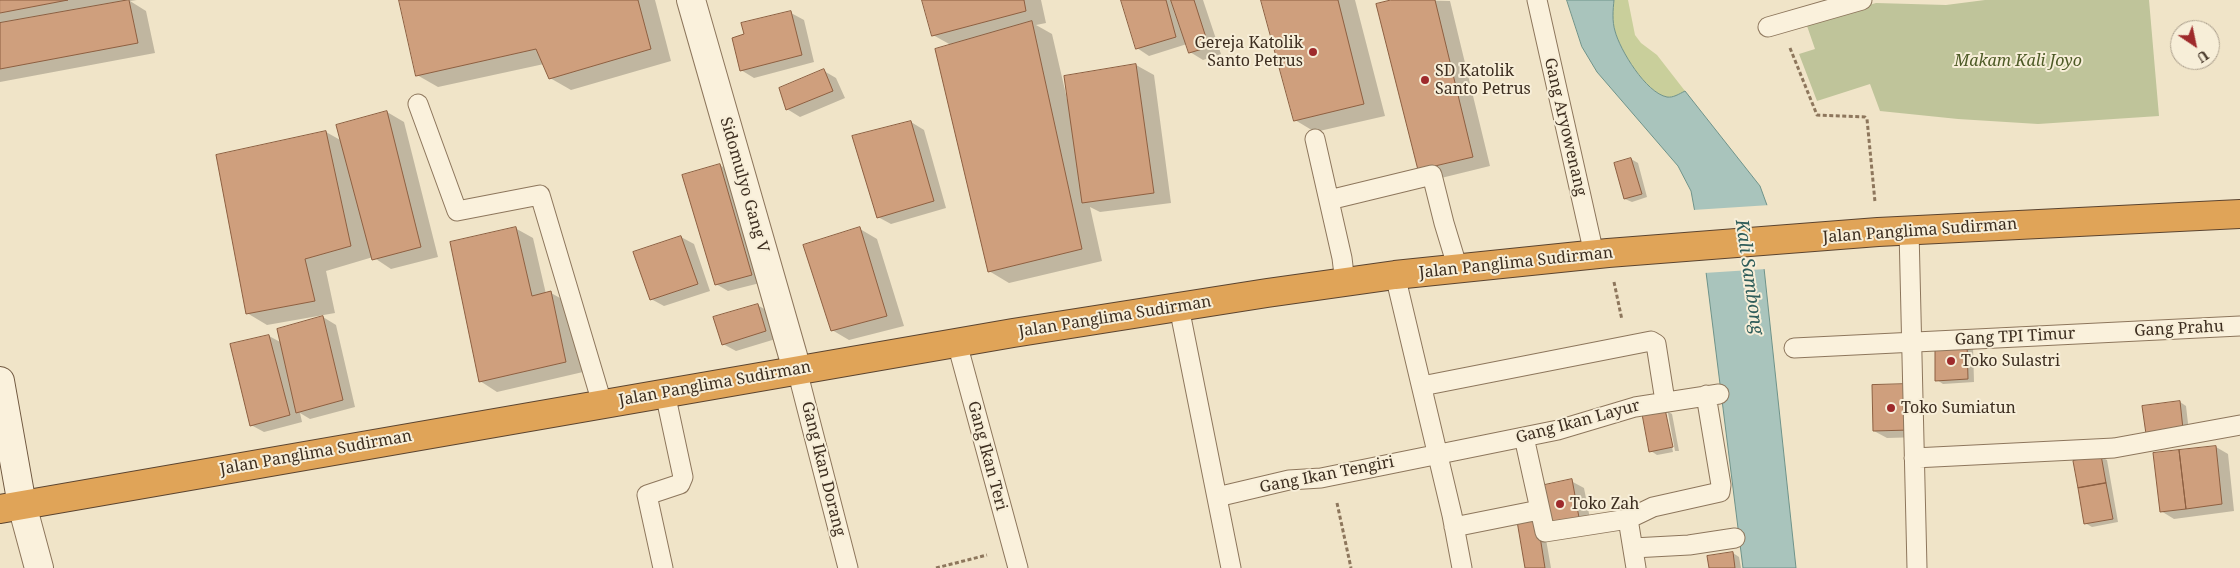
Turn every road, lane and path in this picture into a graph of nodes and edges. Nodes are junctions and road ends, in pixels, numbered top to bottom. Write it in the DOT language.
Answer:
graph roads {
  1 [pos="691,0"];
  2 [pos="1537,0"];
  3 [pos="1862,0"];
  4 [pos="1774,25"];
  5 [pos="418,104"];
  6 [pos="1314,140"];
  7 [pos="1329,200"];
  8 [pos="2240,214"];
  9 [pos="1909,230"];
  10 [pos="1878,232"];
  11 [pos="1601,253"];
  12 [pos="1458,269"];
  13 [pos="1396,275"];
  14 [pos="1345,282"];
  15 [pos="1180,307"];
  16 [pos="2240,326"];
  17 [pos="2118,332"];
  18 [pos="1912,342"];
  19 [pos="957,343"];
  20 [pos="1627,345"];
  21 [pos="1794,348"];
  22 [pos="797,370"];
  23 [pos="0,381"];
  24 [pos="1422,386"];
  25 [pos="665,393"];
  26 [pos="1664,401"];
  27 [pos="602,403"];
  28 [pos="2240,425"];
  29 [pos="1524,437"];
  30 [pos="1437,453"];
  31 [pos="1914,458"];
  32 [pos="1332,476"];
  33 [pos="1217,497"];
  34 [pos="11,507"];
  35 [pos="1539,510"];
  36 [pos="1628,519"];
  37 [pos="1454,527"];
  38 [pos="1735,538"];
  39 [pos="1012,548"];
  40 [pos="1633,548"];
  41 [pos="1459,567"];
  42 [pos="39,568"];
  43 [pos="663,568"];
  44 [pos="848,568"];
  45 [pos="936,568"];
  46 [pos="1018,568"];
  47 [pos="1231,568"];
  48 [pos="1351,568"];
  49 [pos="1636,568"];
  50 [pos="1917,568"];
  1 -- 22 [label="street, Sidomulyo Gang V"];
  2 -- 11 [label="lane, Gang Aryowenang"];
  3 -- 4 [label="lane"];
  4 -- 10 [label="path"];
  5 -- 27 [label="lane"];
  6 -- 7 [label="lane"];
  7 -- 12 [label="lane"];
  7 -- 14 [label="lane"];
  8 -- 9 [label="highway, Jalan Panglima Sudirman"];
  9 -- 10 [label="highway, Jalan Panglima Sudirman"];
  9 -- 18 [label="lane"];
  10 -- 11 [label="highway, Jalan Panglima Sudirman"];
  11 -- 12 [label="highway, Jalan Panglima Sudirman"];
  11 -- 20 [label="path"];
  12 -- 13 [label="highway, Jalan Panglima Sudirman"];
  13 -- 14 [label="highway, Jalan Panglima Sudirman"];
  13 -- 24 [label="lane"];
  14 -- 15 [label="highway, Jalan Panglima Sudirman"];
  15 -- 19 [label="highway, Jalan Panglima Sudirman"];
  15 -- 33 [label="lane"];
  16 -- 17 [label="lane, Gang Prahu"];
  17 -- 18 [label="lane, Gang TPI Timur"];
  18 -- 21 [label="lane, Gang TPI Timur"];
  18 -- 31 [label="lane"];
  19 -- 22 [label="highway, Jalan Panglima Sudirman"];
  19 -- 39 [label="lane, Gang Ikan Teri"];
  20 -- 24 [label="lane"];
  20 -- 26 [label="lane"];
  22 -- 25 [label="highway, Jalan Panglima Sudirman"];
  22 -- 44 [label="lane, Gang Ikan Dorang"];
  23 -- 34 [label="street"];
  24 -- 30 [label="lane"];
  25 -- 27 [label="highway, Jalan Panglima Sudirman"];
  25 -- 43 [label="lane"];
  26 -- 29 [label="lane, Gang Ikan Layur"];
  26 -- 36 [label="lane, Gang Ikan Layur"];
  27 -- 34 [label="highway, Jalan Panglima Sudirman"];
  28 -- 31 [label="lane"];
  29 -- 30 [label="lane, Gang Ikan Layur"];
  29 -- 35 [label="lane"];
  30 -- 32 [label="lane, Gang Ikan Tengiri"];
  30 -- 37 [label="lane"];
  31 -- 50 [label="lane"];
  32 -- 33 [label="lane, Gang Ikan Tengiri"];
  32 -- 48 [label="path"];
  33 -- 47 [label="lane"];
  34 -- 42 [label="street"];
  35 -- 36 [label="lane"];
  35 -- 37 [label="lane"];
  36 -- 40 [label="lane"];
  37 -- 41 [label="lane"];
  38 -- 40 [label="lane"];
  39 -- 45 [label="path"];
  39 -- 46 [label="lane, Gang Ikan Teri"];
  40 -- 49 [label="lane"];
}
